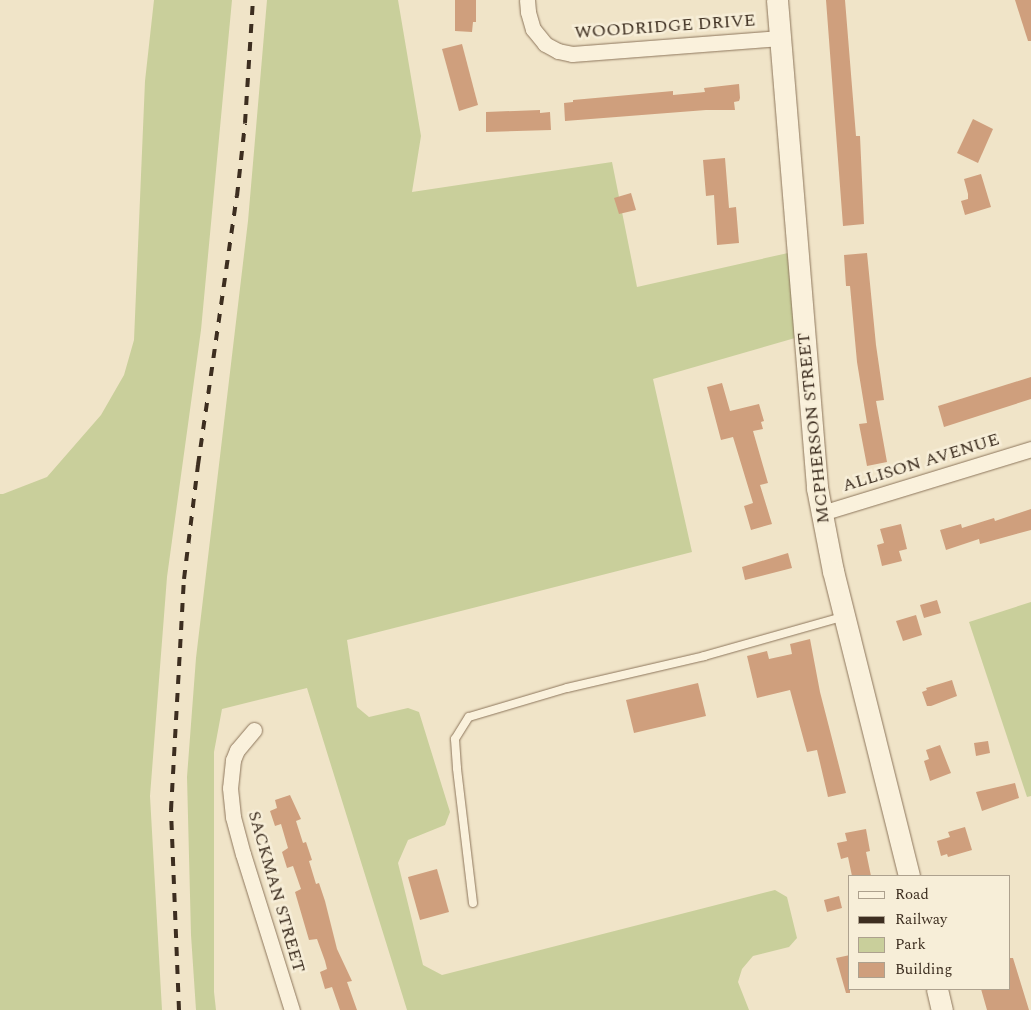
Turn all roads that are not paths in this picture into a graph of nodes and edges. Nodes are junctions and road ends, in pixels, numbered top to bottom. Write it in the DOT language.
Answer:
graph roads {
  1 [pos="527,0"];
  2 [pos="777,0"];
  3 [pos="780,38"];
  4 [pos="1031,449"];
  5 [pos="822,513"];
  6 [pos="844,617"];
  7 [pos="254,730"];
  8 [pos="909,875"];
  9 [pos="473,903"];
  10 [pos="937,990"];
  11 [pos="292,1010"];
  12 [pos="942,1010"];
  1 -- 3 [label="street, WOODRIDGE DRIVE"];
  2 -- 3 [label="street, MCPHERSON STREET"];
  3 -- 5 [label="street, MCPHERSON STREET"];
  4 -- 5 [label="street, ALLISON AVENUE"];
  5 -- 6 [label="street, MCPHERSON STREET"];
  6 -- 8 [label="street, MCPHERSON STREET"];
  6 -- 9 [label="lane"];
  7 -- 11 [label="street, SACKMAN STREET"];
  10 -- 12 [label="street"];
}
